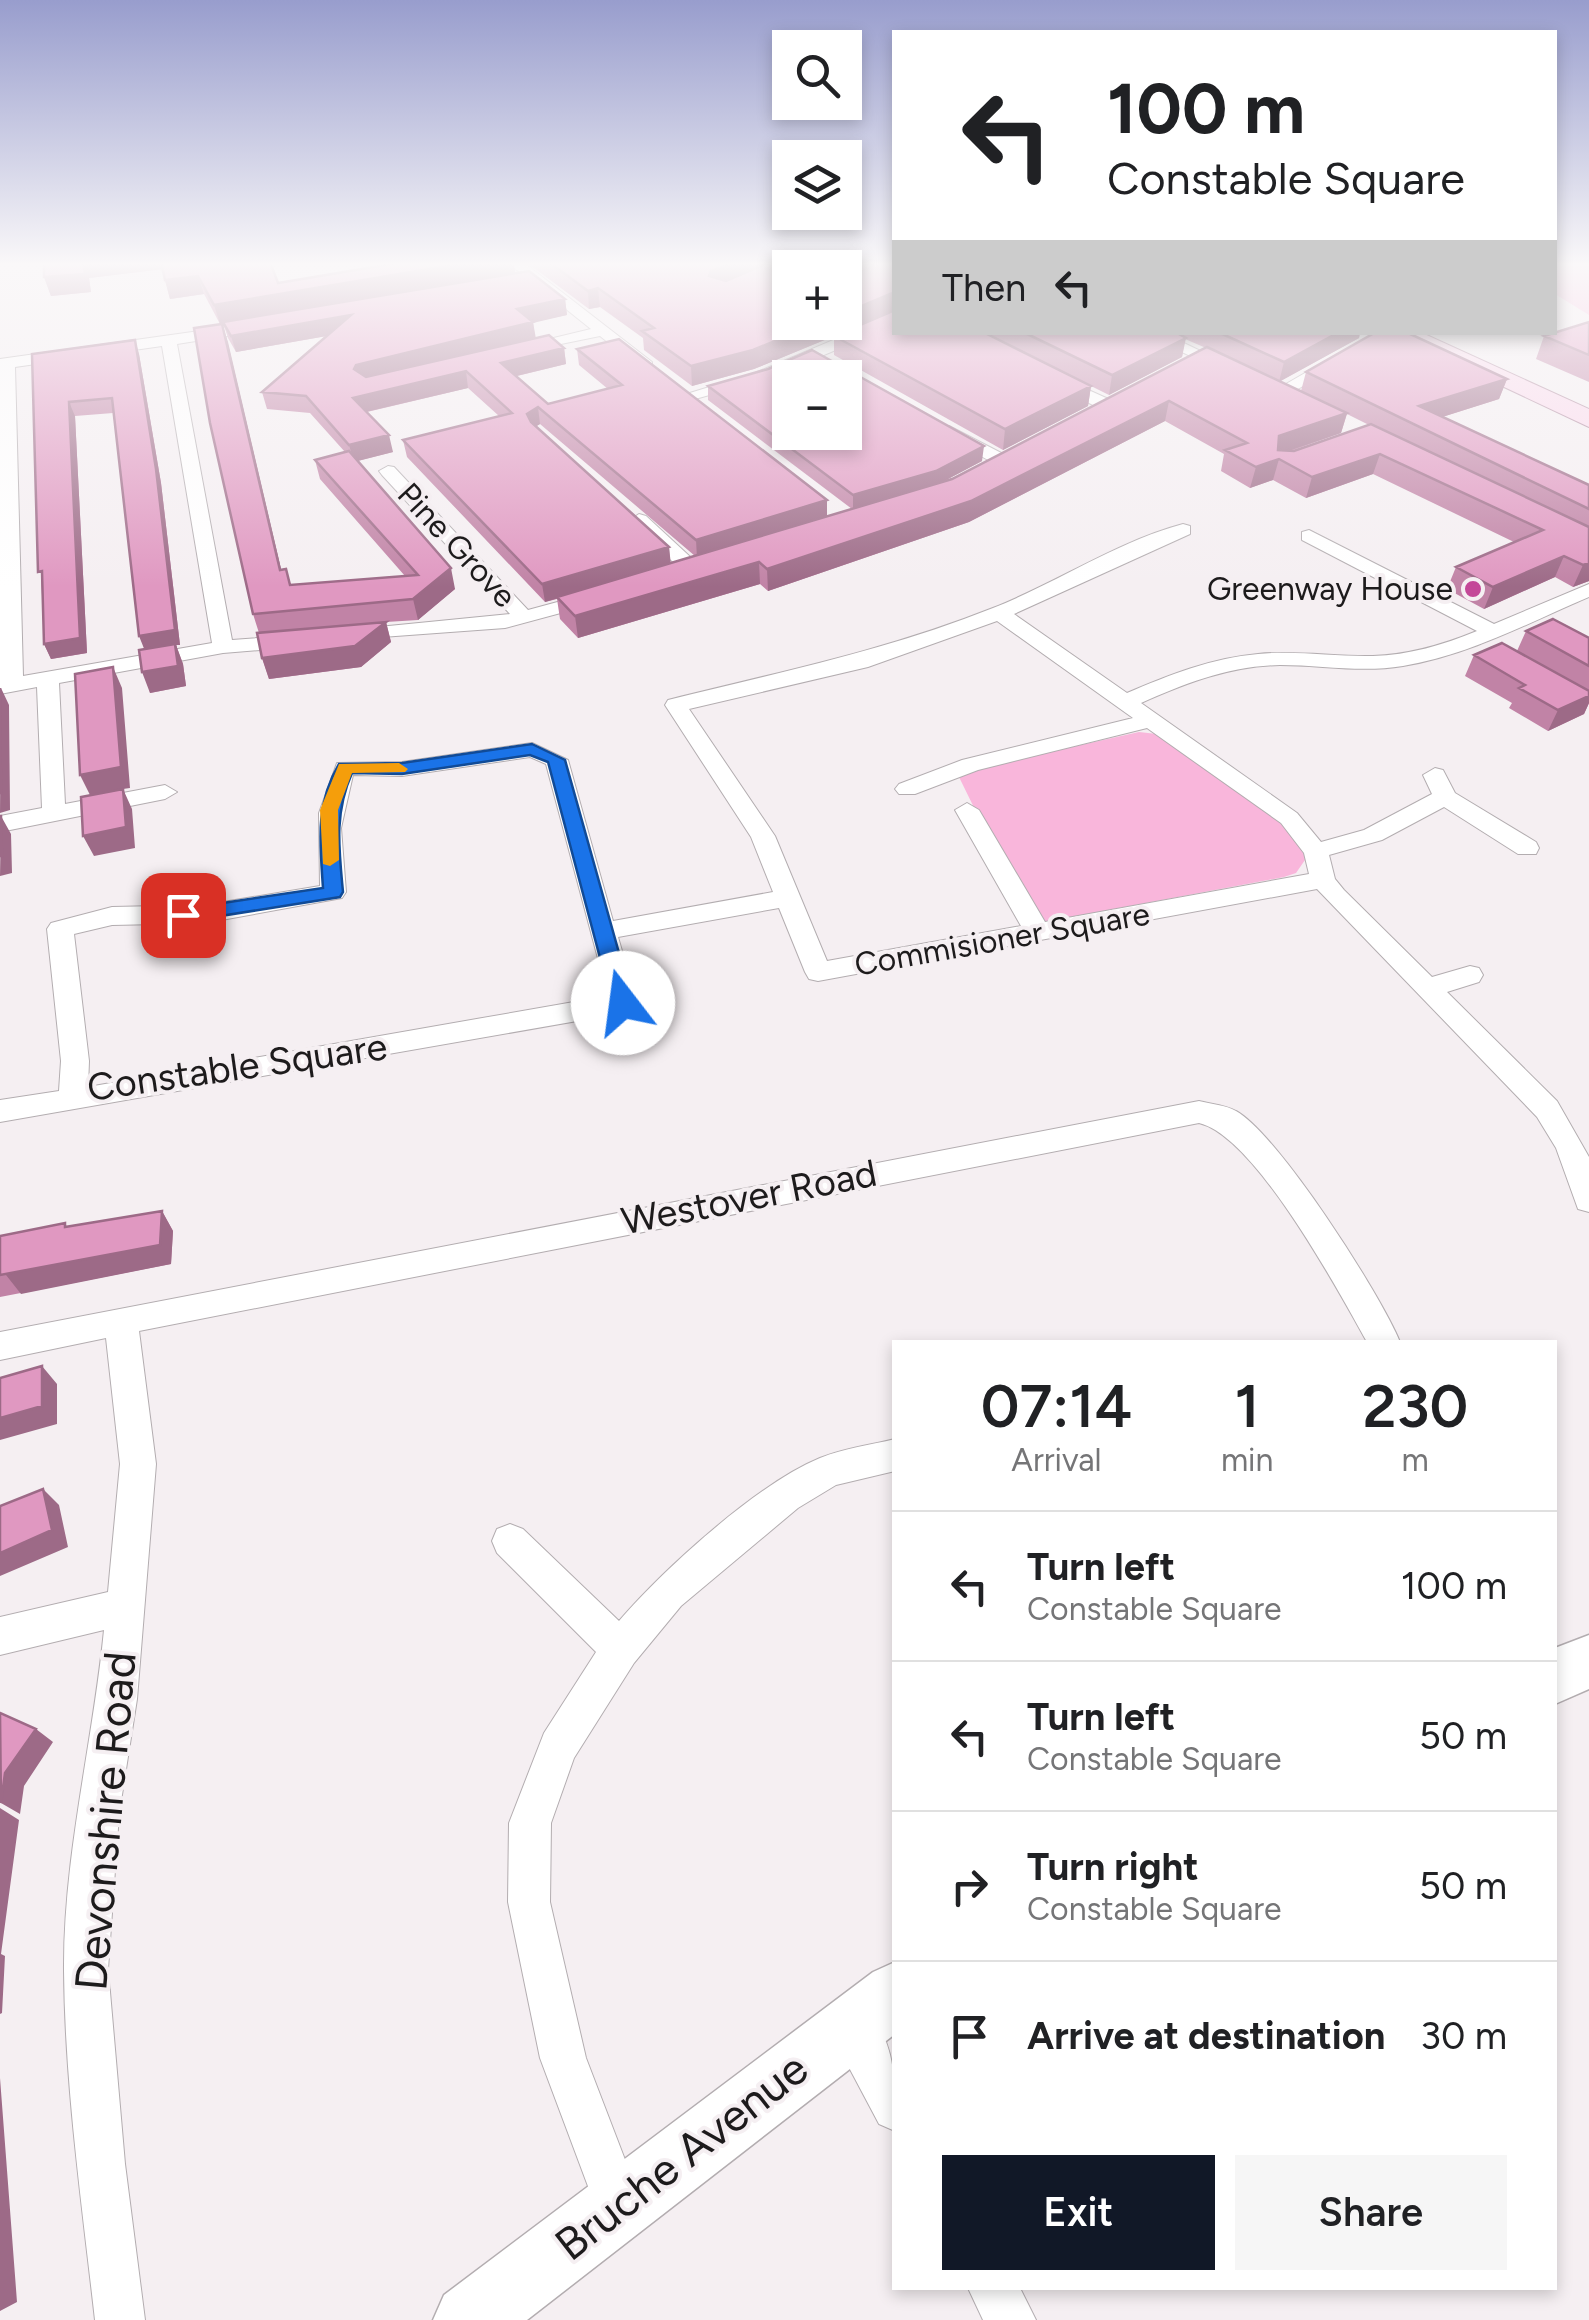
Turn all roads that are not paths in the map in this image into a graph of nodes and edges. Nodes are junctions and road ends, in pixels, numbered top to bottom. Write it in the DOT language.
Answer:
graph roads {
  1 [pos="3,370"];
  2 [pos="174,370"];
  3 [pos="653,370"];
  4 [pos="774,370"];
  5 [pos="1218,370"];
  6 [pos="1312,370"];
  7 [pos="1475,370"];
  8 [pos="1509,370"];
  9 [pos="1042,374"];
  10 [pos="675,387"];
  11 [pos="1589,406"];
  12 [pos="1107,407"];
  13 [pos="703,408"];
  14 [pos="1589,419"];
  15 [pos="928,420"];
  16 [pos="388,471"];
  17 [pos="979,474"];
  18 [pos="624,506"];
  19 [pos="1161,517"];
  20 [pos="1309,536"];
  21 [pos="1358,542"];
  22 [pos="1336,550"];
  23 [pos="692,569"];
  24 [pos="625,589"];
  25 [pos="1589,590"];
  26 [pos="999,612"];
  27 [pos="525,619"];
  28 [pos="1481,634"];
  29 [pos="224,647"];
  30 [pos="1505,657"];
  31 [pos="48,679"];
  32 [pos="6,686"];
  33 [pos="1127,701"];
  34 [pos="1152,719"];
  35 [pos="907,789"];
  36 [pos="165,792"];
  37 [pos="967,810"];
  38 [pos="54,814"];
  39 [pos="0,824"];
  40 [pos="1527,848"];
  41 [pos="1316,851"];
  42 [pos="1323,880"];
  43 [pos="787,898"];
  44 [pos="604,931"];
  45 [pos="1038,933"];
  46 [pos="1470,975"];
  47 [pos="1430,988"];
  48 [pos="73,1100"];
  49 [pos="0,1111"];
  50 [pos="1580,1147"];
  51 [pos="1589,1200"];
  52 [pos="121,1322"];
  53 [pos="1376,1340"];
  54 [pos="0,1346"];
  55 [pos="892,1456"];
  56 [pos="510,1541"];
  57 [pos="123,1607"];
  58 [pos="0,1636"];
  59 [pos="620,1649"];
  60 [pos="1589,1662"];
  61 [pos="1557,1675"];
  62 [pos="872,2010"];
  63 [pos="892,2095"];
  64 [pos="618,2204"];
  65 [pos="995,2290"];
  66 [pos="120,2320"];
  67 [pos="469,2320"];
  68 [pos="1011,2320"];
  1 -- 32 [label="street"];
  2 -- 29 [label="street"];
  3 -- 10 [label="street"];
  4 -- 10 [label="street"];
  5 -- 6 [label="street"];
  7 -- 14 [label="main road"];
  8 -- 11 [label="main road"];
  9 -- 12 [label="street"];
  10 -- 13 [label="street"];
  15 -- 17 [label="street"];
  16 -- 27 [label="street, Pine Grove"];
  18 -- 23 [label="street"];
  19 -- 26 [label="street"];
  20 -- 22 [label="street"];
  21 -- 22 [label="street"];
  22 -- 28 [label="street"];
  24 -- 27 [label="street"];
  25 -- 28 [label="street"];
  26 -- 33 [label="street"];
  26 -- 43 [label="street, Commisioner Square"];
  27 -- 29 [label="street"];
  28 -- 30 [label="street"];
  28 -- 33 [label="street"];
  29 -- 31 [label="street"];
  31 -- 32 [label="street"];
  31 -- 38 [label="street"];
  33 -- 34 [label="street"];
  34 -- 35 [label="street"];
  34 -- 41 [label="street"];
  36 -- 38 [label="street"];
  37 -- 45 [label="street"];
  38 -- 39 [label="street"];
  40 -- 41 [label="street"];
  41 -- 42 [label="street"];
  42 -- 45 [label="street, Commisioner Square"];
  42 -- 47 [label="street"];
  43 -- 44 [label="street"];
  43 -- 45 [label="street, Commisioner Square"];
  44 -- 48 [label="street, Constable Square"];
  44 -- 48 [label="street, Constable Square"];
  46 -- 47 [label="street"];
  47 -- 50 [label="street"];
  48 -- 49 [label="street"];
  50 -- 51 [label="street"];
  52 -- 53 [label="street, Westover Road"];
  52 -- 54 [label="street, Westover Road"];
  52 -- 57 [label="street, Devonshire Road"];
  55 -- 59 [label="street"];
  56 -- 59 [label="street"];
  57 -- 58 [label="street"];
  57 -- 66 [label="street, Devonshire Road"];
  59 -- 64 [label="street"];
  60 -- 61 [label="street"];
  62 -- 63 [label="street"];
  62 -- 64 [label="street, Bruche Avenue"];
  64 -- 67 [label="street, Bruche Avenue"];
  65 -- 68 [label="street"];
}
